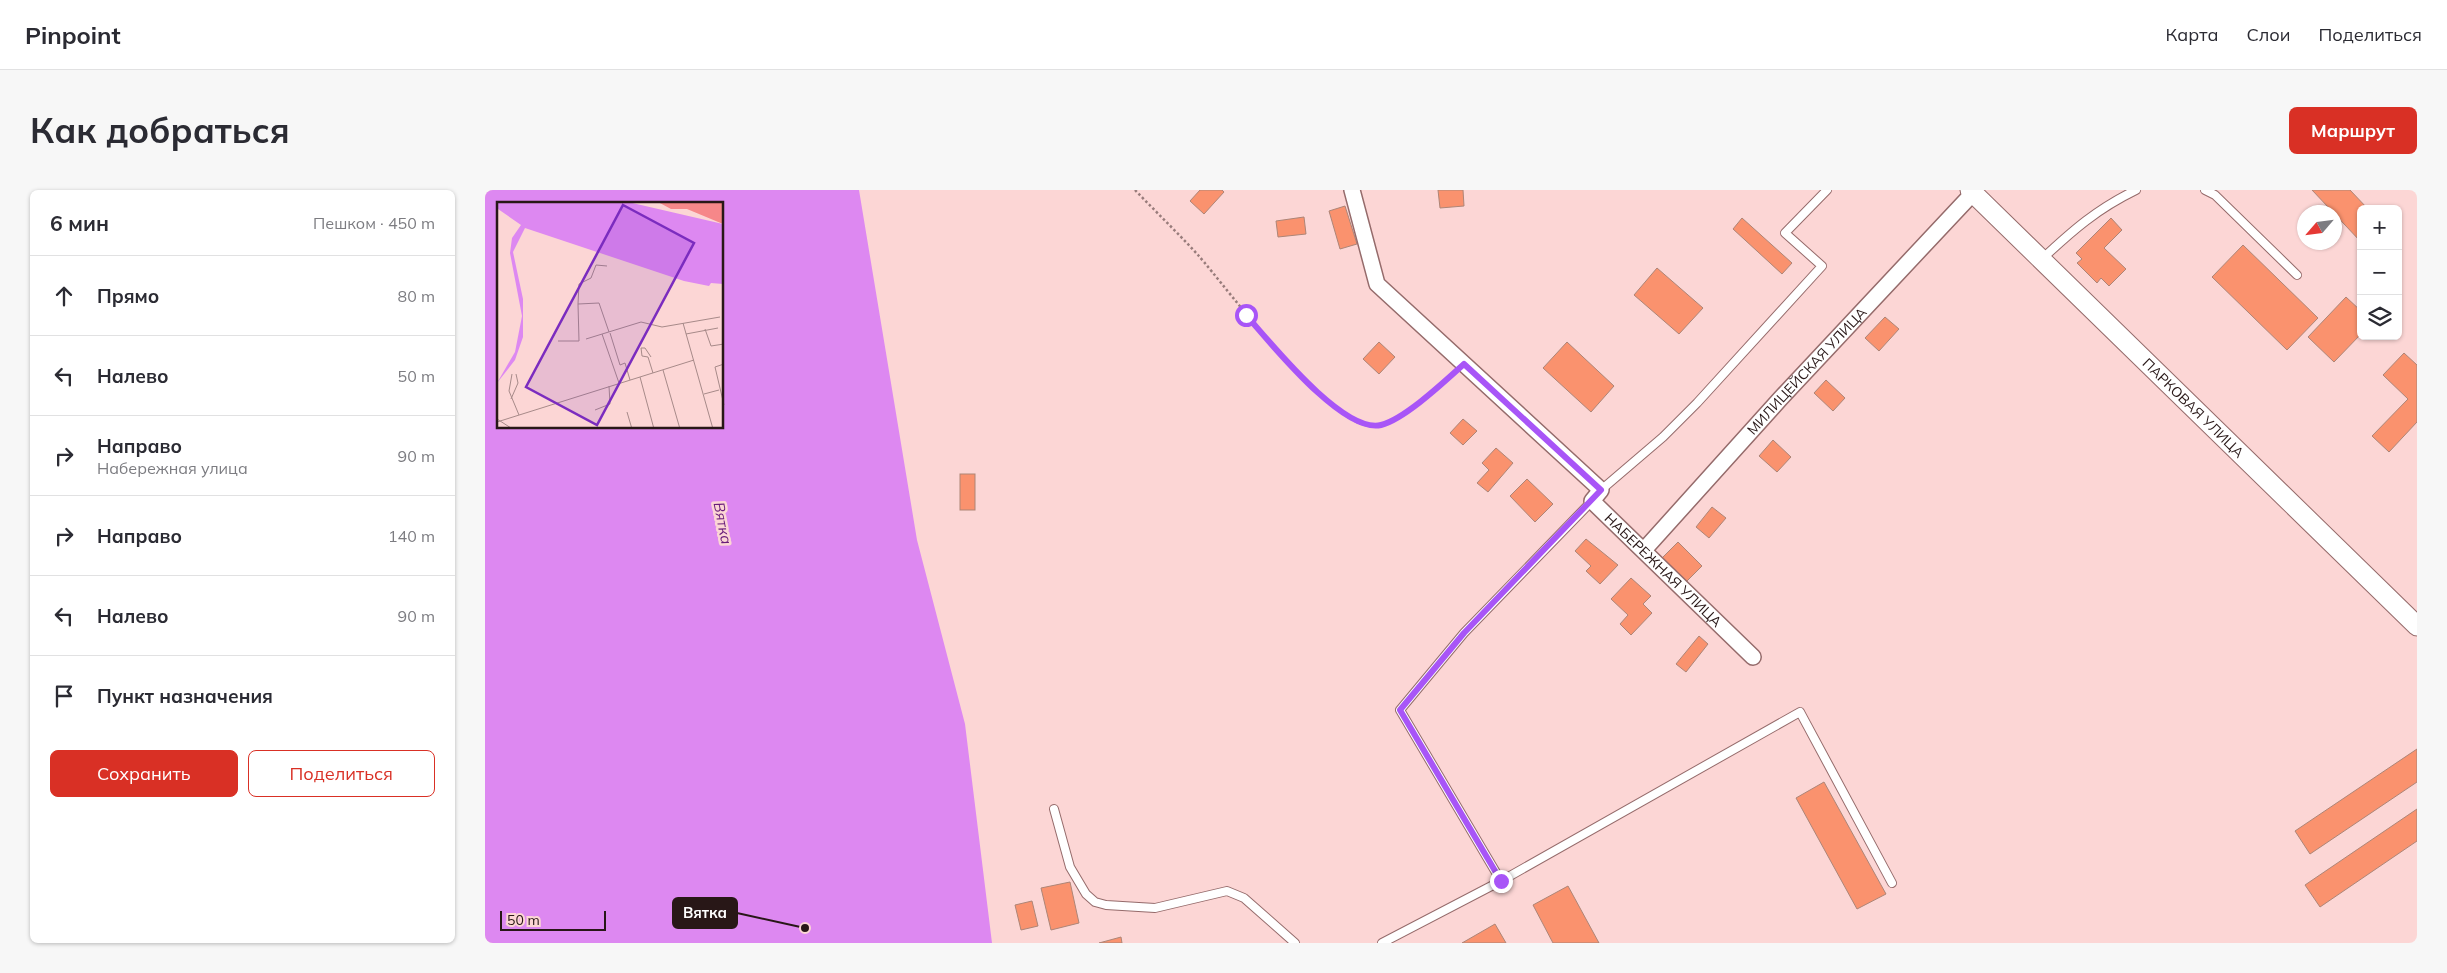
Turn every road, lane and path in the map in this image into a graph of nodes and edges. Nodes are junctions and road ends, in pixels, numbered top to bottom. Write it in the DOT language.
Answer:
graph roads {
  1 [pos="1135,190"];
  2 [pos="1353,190"];
  3 [pos="1827,190"];
  4 [pos="2136,190"];
  5 [pos="2205,190"];
  6 [pos="1971,192"];
  7 [pos="2041,260"];
  8 [pos="2297,275"];
  9 [pos="1464,364"];
  10 [pos="1596,495"];
  11 [pos="1643,550"];
  12 [pos="2417,626"];
  13 [pos="1753,657"];
  14 [pos="1055,809"];
  15 [pos="1501,881"];
  16 [pos="1892,883"];
  17 [pos="1295,943"];
  18 [pos="1382,943"];
  1 -- 9 [label="path"];
  2 -- 9 [label="street, НАБЕРЕЖНАЯ УЛИЦА"];
  3 -- 10 [label="lane"];
  4 -- 7 [label="lane"];
  5 -- 8 [label="lane"];
  6 -- 7 [label="street, ПАРКОВАЯ УЛИЦА"];
  6 -- 11 [label="street, МИЛИЦЕЙСКАЯ УЛИЦА"];
  7 -- 12 [label="street, ПАРКОВАЯ УЛИЦА"];
  9 -- 10 [label="street, НАБЕРЕЖНАЯ УЛИЦА"];
  10 -- 11 [label="street, НАБЕРЕЖНАЯ УЛИЦА"];
  10 -- 15 [label="lane"];
  11 -- 13 [label="street, НАБЕРЕЖНАЯ УЛИЦА"];
  14 -- 17 [label="lane"];
  15 -- 16 [label="lane"];
  15 -- 18 [label="lane"];
}
